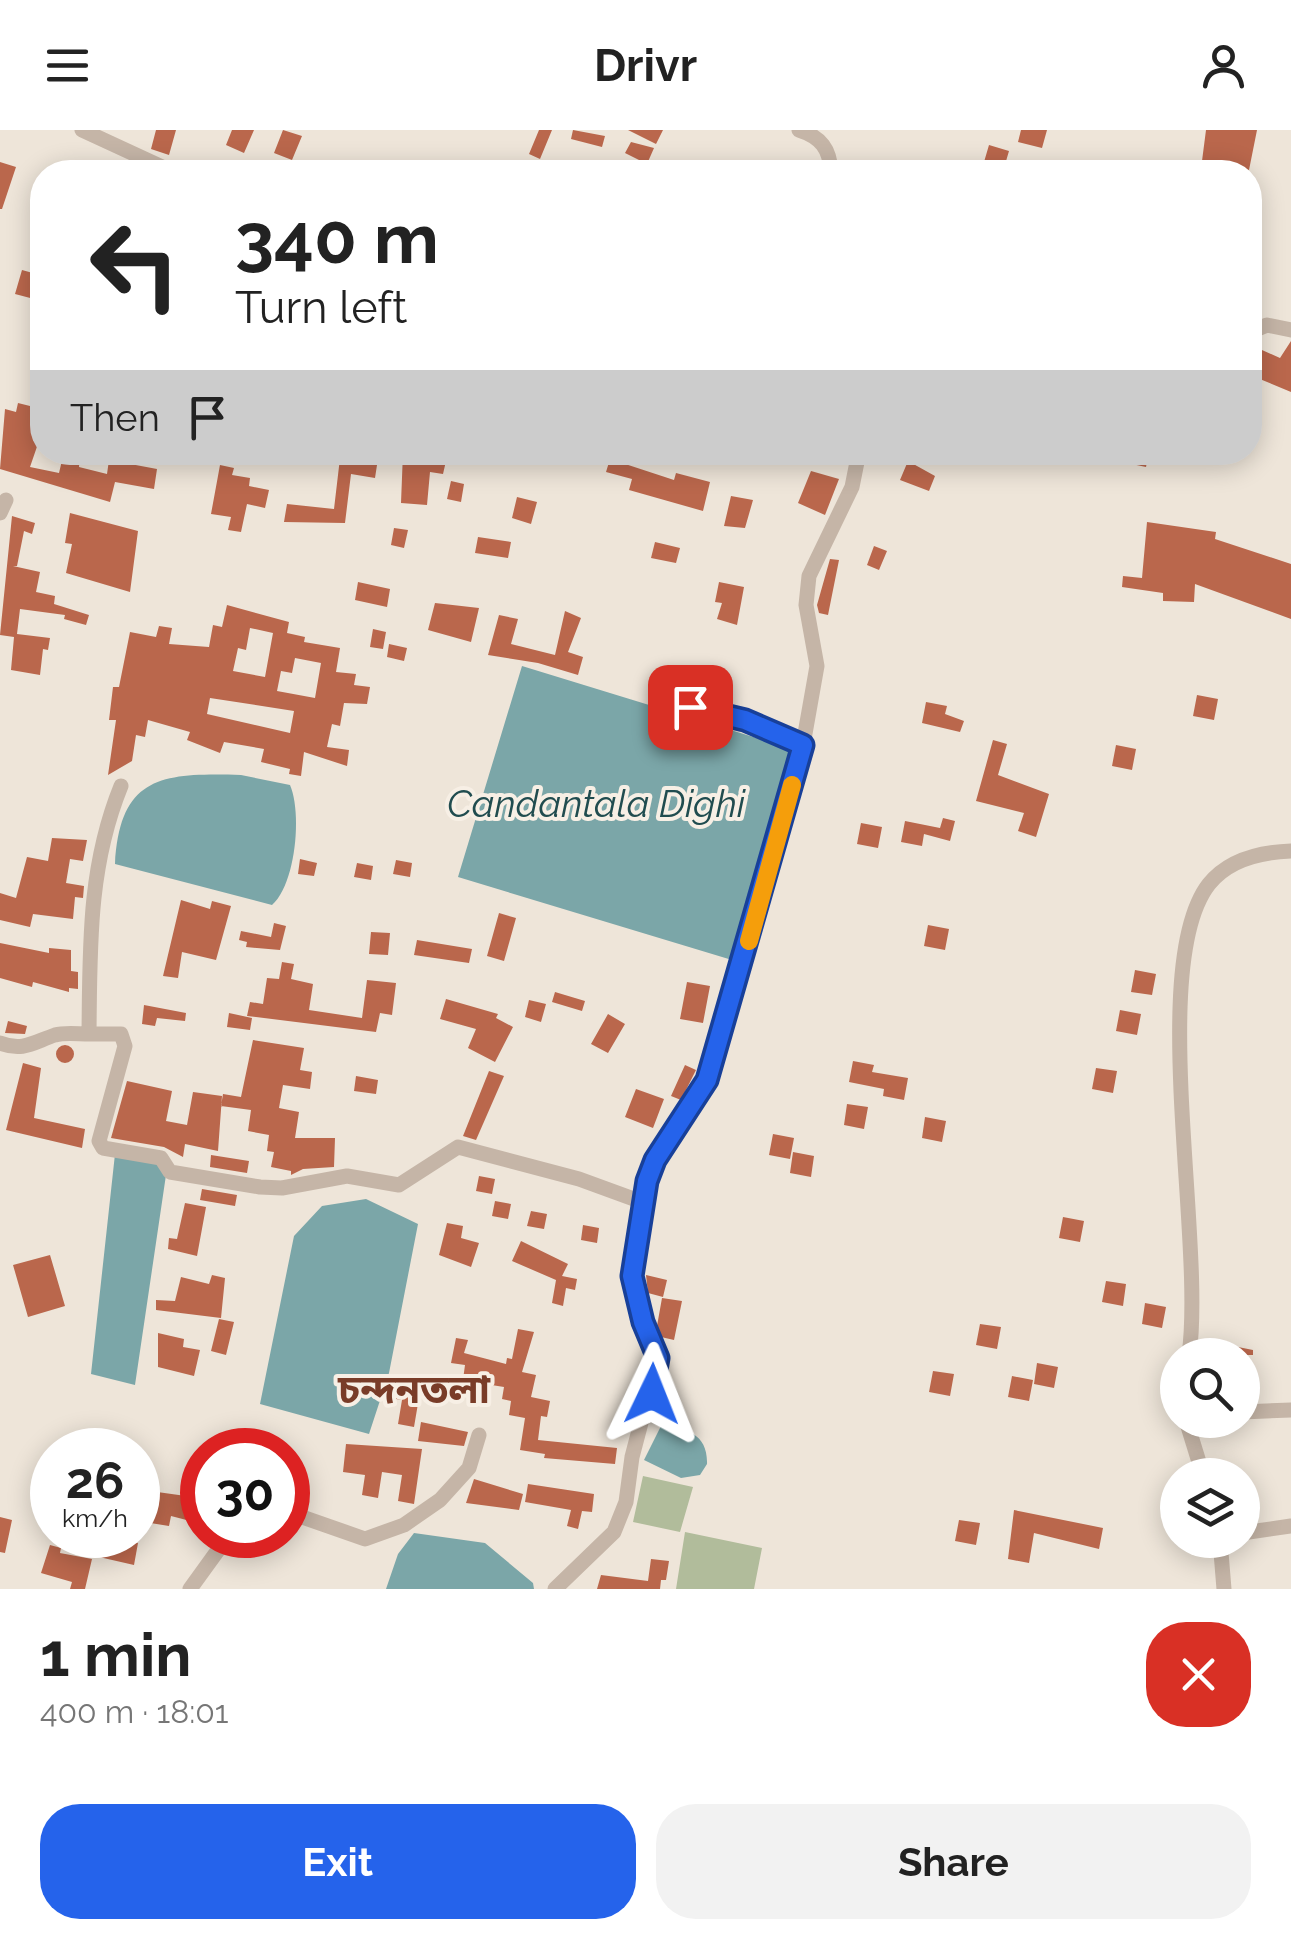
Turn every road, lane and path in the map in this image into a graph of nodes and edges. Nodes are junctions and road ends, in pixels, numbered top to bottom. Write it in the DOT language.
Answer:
graph roads {
  1 [pos="82,130"];
  2 [pos="799,130"];
  3 [pos="148,160"];
  4 [pos="828,160"];
  5 [pos="1262,327"];
  6 [pos="1291,330"];
  7 [pos="856,465"];
  8 [pos="690,707"];
  9 [pos="803,745"];
  10 [pos="122,786"];
  11 [pos="1291,851"];
  12 [pos="89,1034"];
  13 [pos="0,1043"];
  14 [pos="642,1202"];
  15 [pos="1191,1338"];
  16 [pos="1291,1410"];
  17 [pos="1260,1411"];
  18 [pos="478,1435"];
  19 [pos="310,1519"];
  20 [pos="1291,1526"];
  21 [pos="1260,1530"];
  22 [pos="212,1558"];
  23 [pos="1221,1558"];
  24 [pos="194,1582"];
  25 [pos="555,1589"];
  26 [pos="1224,1589"];
  1 -- 3 [label="street"];
  2 -- 4 [label="street"];
  5 -- 6 [label="street"];
  7 -- 9 [label="street"];
  8 -- 9 [label="street"];
  9 -- 14 [label="street"];
  10 -- 12 [label="street"];
  11 -- 15 [label="street"];
  12 -- 13 [label="street"];
  12 -- 14 [label="street"];
  14 -- 25 [label="street"];
  16 -- 17 [label="street"];
  18 -- 19 [label="street"];
  20 -- 21 [label="street"];
  22 -- 24 [label="street"];
  23 -- 26 [label="street"];
}
